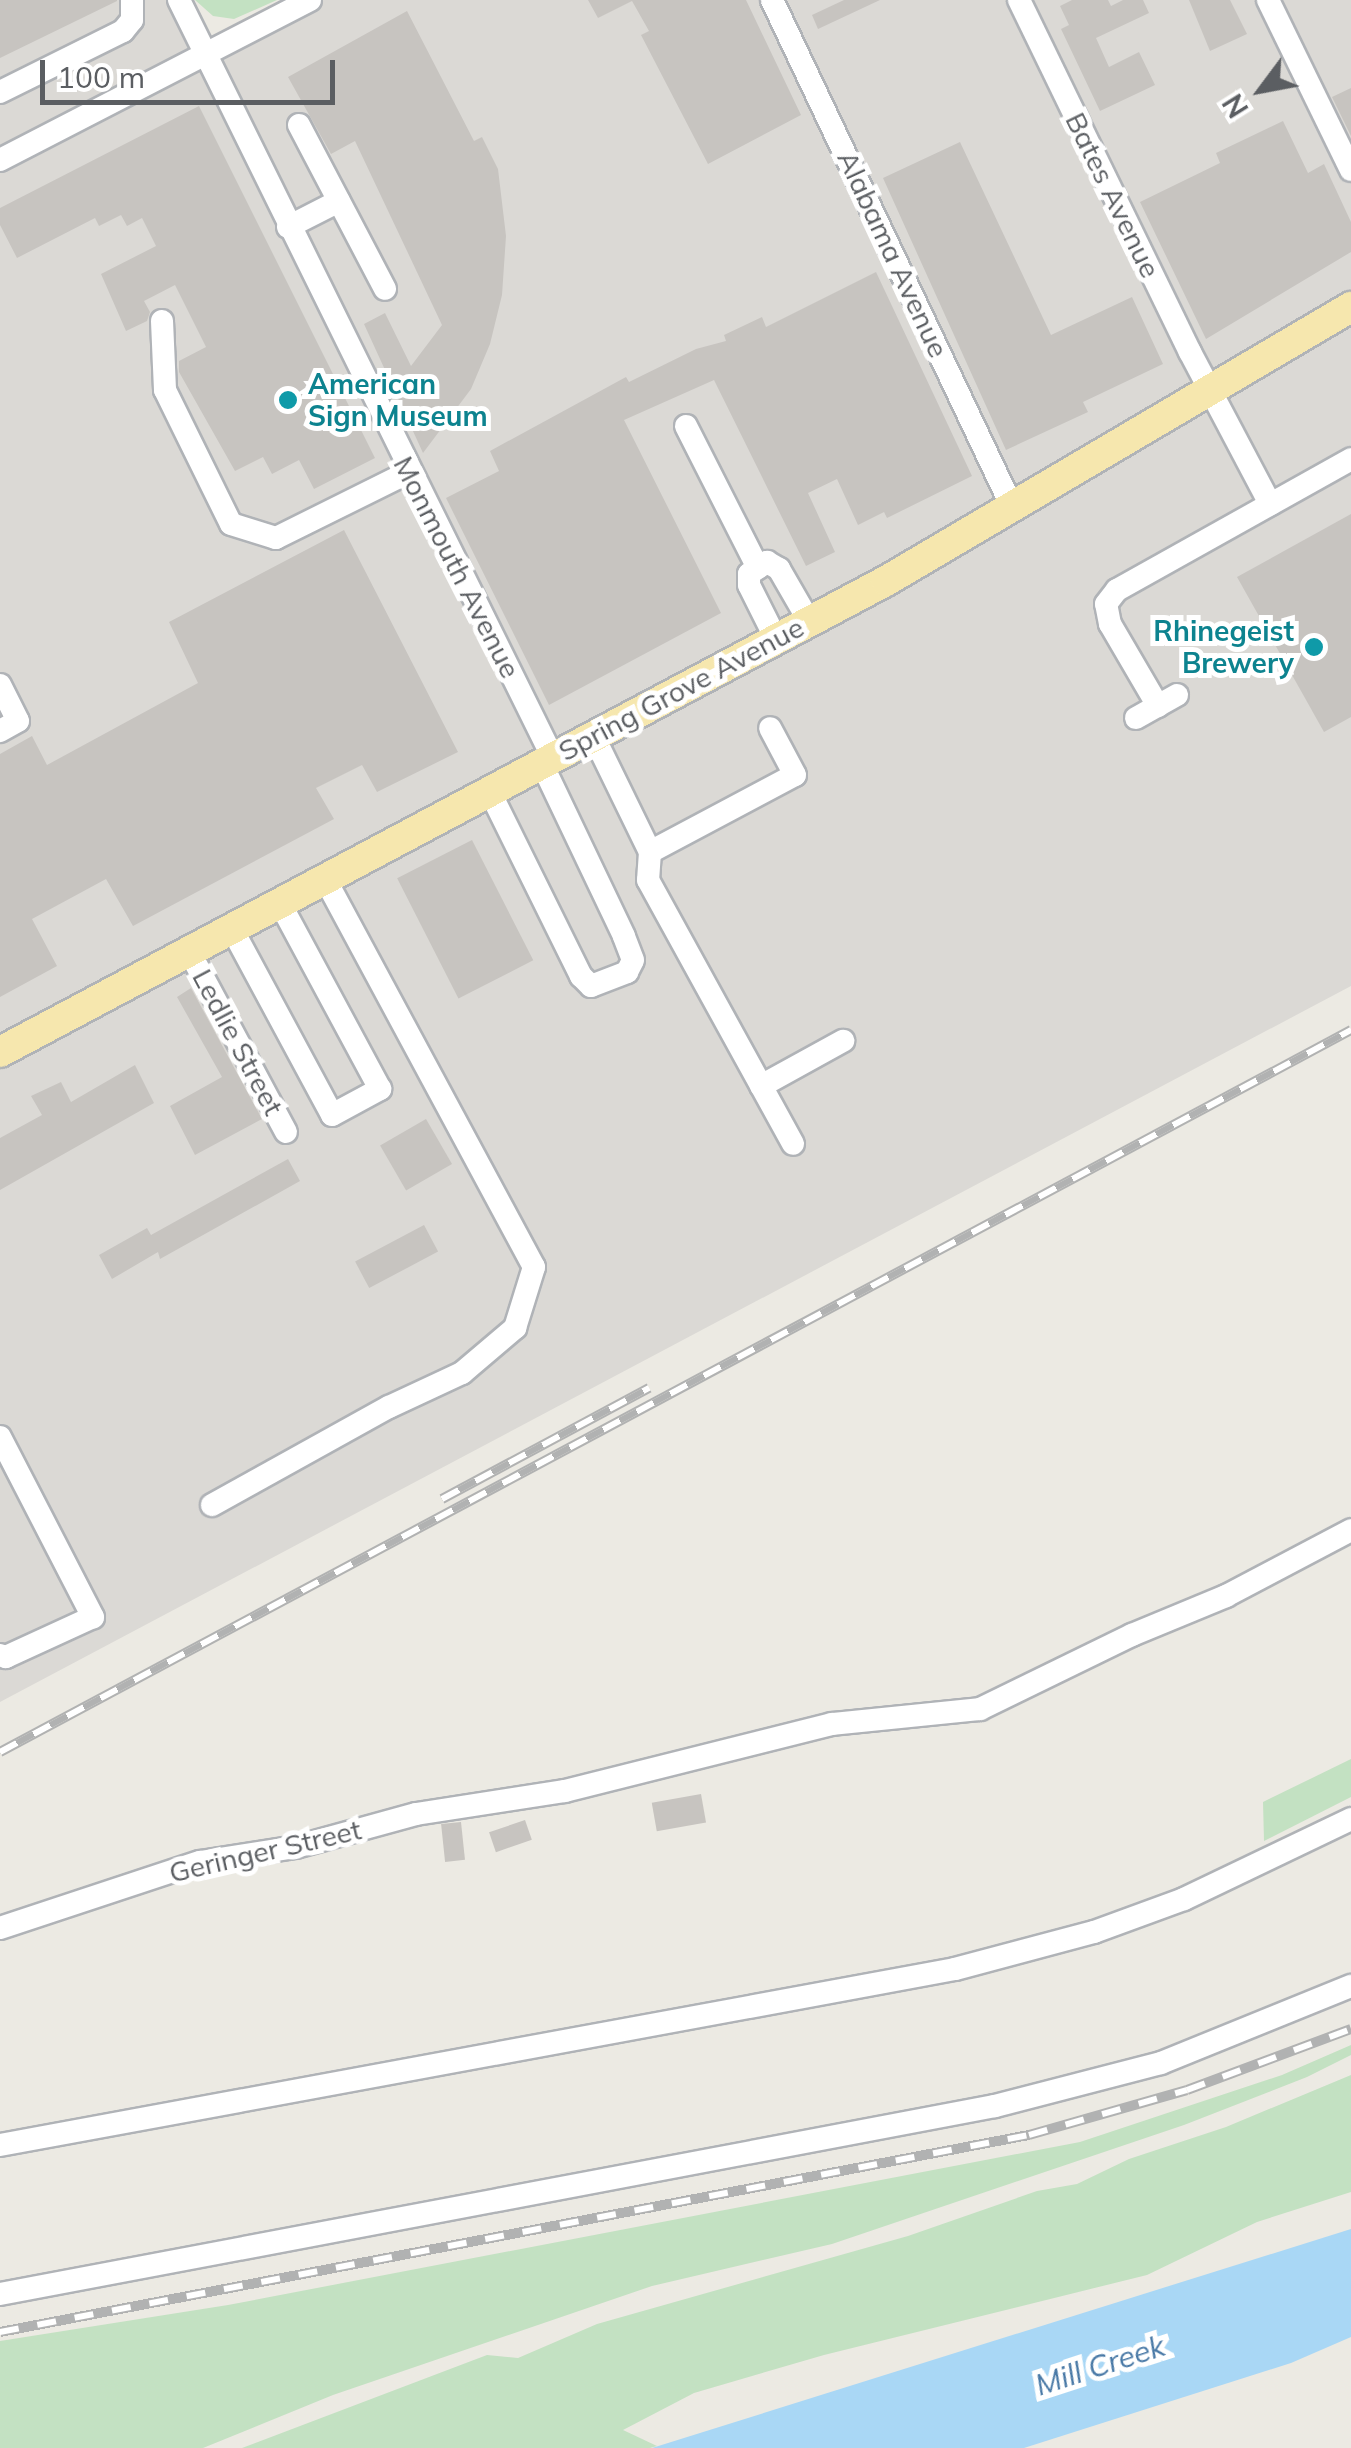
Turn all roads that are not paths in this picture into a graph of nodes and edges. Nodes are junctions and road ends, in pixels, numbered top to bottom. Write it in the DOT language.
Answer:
graph roads {
  1 [pos="132,0"];
  2 [pos="179,0"];
  3 [pos="310,0"];
  4 [pos="772,0"];
  5 [pos="1019,0"];
  6 [pos="1268,0"];
  7 [pos="203,54"];
  8 [pos="0,92"];
  9 [pos="299,125"];
  10 [pos="0,160"];
  11 [pos="1351,170"];
  12 [pos="338,201"];
  13 [pos="288,226"];
  14 [pos="385,290"];
  15 [pos="1351,307"];
  16 [pos="162,321"];
  17 [pos="1208,390"];
  18 [pos="686,426"];
  19 [pos="1351,459"];
  20 [pos="408,472"];
  21 [pos="1270,504"];
  22 [pos="1013,509"];
  23 [pos="758,568"];
  24 [pos="809,622"];
  25 [pos="776,639"];
  26 [pos="0,684"];
  27 [pos="1136,718"];
  28 [pos="9,726"];
  29 [pos="770,728"];
  30 [pos="593,735"];
  31 [pos="546,760"];
  32 [pos="489,790"];
  33 [pos="650,852"];
  34 [pos="325,879"];
  35 [pos="280,903"];
  36 [pos="232,929"];
  37 [pos="190,953"];
  38 [pos="843,1042"];
  39 [pos="0,1052"];
  40 [pos="761,1086"];
  41 [pos="286,1132"];
  42 [pos="793,1144"];
  43 [pos="0,1437"];
  44 [pos="212,1505"];
  45 [pos="1351,1530"];
  46 [pos="0,1655"];
  47 [pos="1351,1819"];
  48 [pos="0,1928"];
  49 [pos="1351,1986"];
  50 [pos="0,2145"];
  51 [pos="0,2294"];
  1 -- 8 [label="street"];
  2 -- 7 [label="street, Monmouth Avenue"];
  3 -- 7 [label="street"];
  4 -- 22 [label="street, Alabama Avenue"];
  5 -- 17 [label="street, Bates Avenue"];
  6 -- 11 [label="street"];
  7 -- 10 [label="street"];
  7 -- 13 [label="street, Monmouth Avenue"];
  9 -- 12 [label="street"];
  12 -- 13 [label="street"];
  12 -- 14 [label="street"];
  13 -- 20 [label="street, Monmouth Avenue"];
  15 -- 17 [label="main road, Spring Grove Avenue"];
  16 -- 20 [label="street"];
  17 -- 21 [label="street, Bates Avenue"];
  17 -- 22 [label="main road, Spring Grove Avenue"];
  18 -- 23 [label="street"];
  19 -- 21 [label="street"];
  20 -- 31 [label="street, Monmouth Avenue"];
  21 -- 27 [label="street"];
  22 -- 24 [label="main road, Spring Grove Avenue"];
  23 -- 24 [label="street"];
  23 -- 25 [label="street"];
  24 -- 25 [label="main road, Spring Grove Avenue"];
  25 -- 30 [label="main road, Spring Grove Avenue"];
  26 -- 28 [label="street"];
  29 -- 33 [label="street"];
  30 -- 31 [label="main road, Spring Grove Avenue"];
  30 -- 33 [label="street"];
  31 -- 32 [label="main road, Spring Grove Avenue"];
  31 -- 32 [label="street, Monmouth Avenue"];
  32 -- 34 [label="main road, Spring Grove Avenue"];
  33 -- 40 [label="street"];
  34 -- 35 [label="main road, Spring Grove Avenue"];
  34 -- 44 [label="street"];
  35 -- 36 [label="main road, Spring Grove Avenue"];
  35 -- 36 [label="street"];
  36 -- 37 [label="main road, Spring Grove Avenue"];
  37 -- 39 [label="main road, Spring Grove Avenue"];
  37 -- 41 [label="street, Ledlie Street"];
  38 -- 40 [label="street"];
  40 -- 42 [label="street"];
  43 -- 46 [label="street"];
  45 -- 48 [label="street, Geringer Street"];
  47 -- 50 [label="street"];
  49 -- 51 [label="street"];
}
